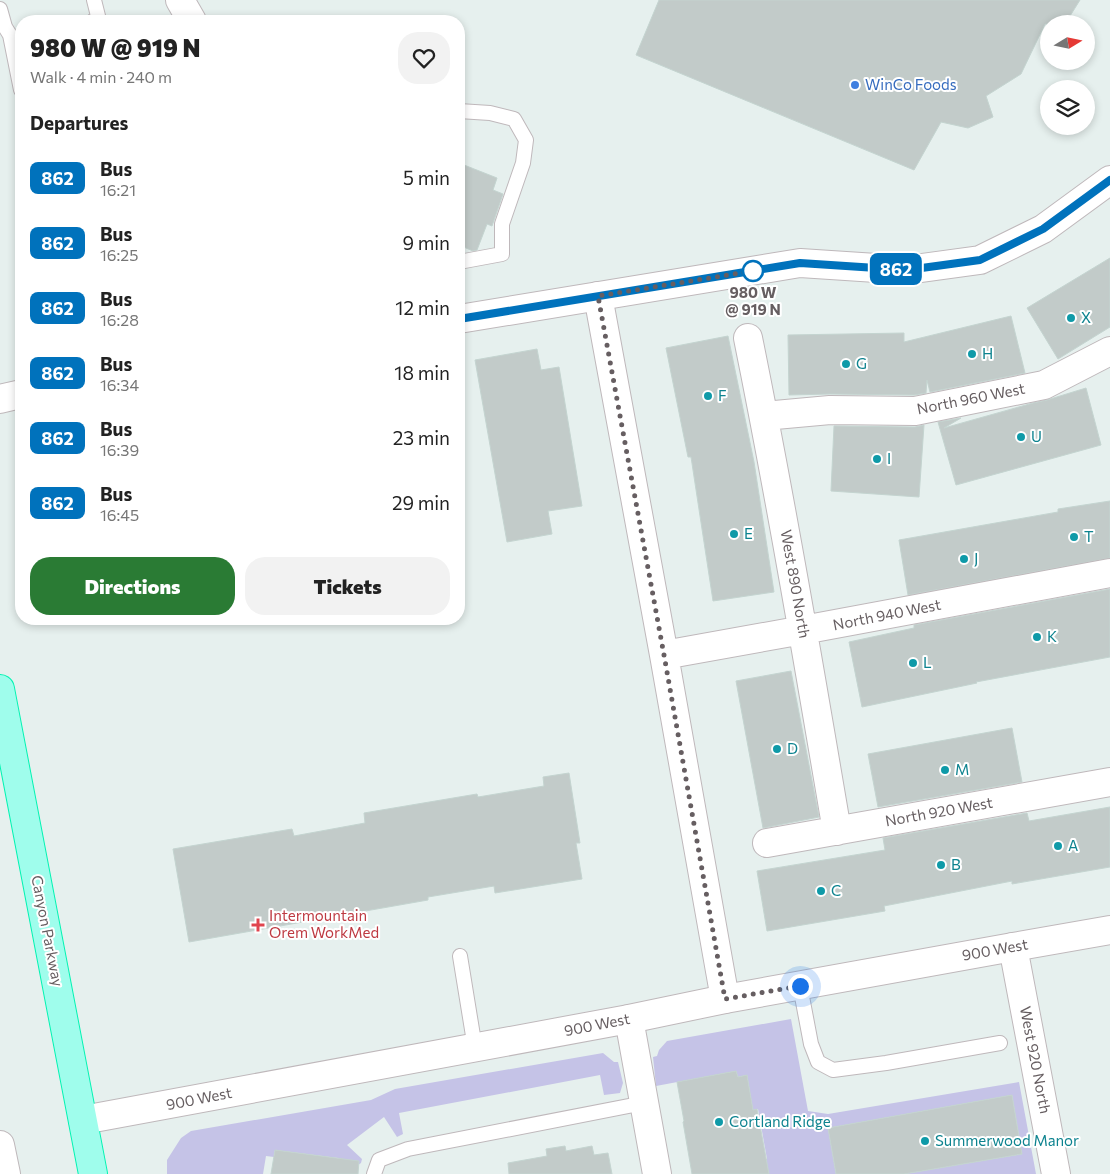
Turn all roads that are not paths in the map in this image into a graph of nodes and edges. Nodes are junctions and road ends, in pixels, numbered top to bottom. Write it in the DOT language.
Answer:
graph roads {
  1 [pos="94,0"];
  2 [pos="180,0"];
  3 [pos="0,9"];
  4 [pos="98,15"];
  5 [pos="189,15"];
  6 [pos="15,33"];
  7 [pos="465,111"];
  8 [pos="1110,180"];
  9 [pos="465,261"];
  10 [pos="598,296"];
  11 [pos="465,319"];
  12 [pos="748,338"];
  13 [pos="1110,351"];
  14 [pos="15,395"];
  15 [pos="0,399"];
  16 [pos="764,416"];
  17 [pos="1110,573"];
  18 [pos="803,630"];
  19 [pos="664,655"];
  20 [pos="0,689"];
  21 [pos="1110,782"];
  22 [pos="837,831"];
  23 [pos="767,843"];
  24 [pos="1110,930"];
  25 [pos="1013,947"];
  26 [pos="460,956"];
  27 [pos="800,986"];
  28 [pos="725,999"];
  29 [pos="629,1019"];
  30 [pos="1000,1043"];
  31 [pos="475,1048"];
  32 [pos="644,1103"];
  33 [pos="84,1120"];
  34 [pos="0,1145"];
  35 [pos="6,1174"];
  36 [pos="93,1174"];
  37 [pos="374,1174"];
  38 [pos="657,1174"];
  39 [pos="1056,1174"];
  1 -- 4 [label="lane"];
  2 -- 5 [label="street"];
  3 -- 6 [label="lane"];
  7 -- 9 [label="lane"];
  8 -- 10 [label="street"];
  10 -- 11 [label="street"];
  10 -- 19 [label="street"];
  12 -- 16 [label="street, West 890 North"];
  13 -- 16 [label="street, North 960 West"];
  14 -- 15 [label="street"];
  16 -- 18 [label="street, West 890 North"];
  17 -- 18 [label="street, North 940 West"];
  18 -- 19 [label="street, North 940 West"];
  18 -- 22 [label="street, West 890 North"];
  19 -- 28 [label="street"];
  20 -- 33 [label="highway, Canyon Parkway"];
  21 -- 22 [label="street, North 920 West"];
  22 -- 23 [label="street, North 920 West"];
  24 -- 25 [label="street, 900 West"];
  25 -- 27 [label="street, 900 West"];
  25 -- 39 [label="street, West 920 North"];
  26 -- 31 [label="lane"];
  27 -- 28 [label="street, 900 West"];
  27 -- 30 [label="lane"];
  28 -- 29 [label="street, 900 West"];
  29 -- 31 [label="street, 900 West"];
  29 -- 32 [label="street"];
  31 -- 33 [label="street, 900 West"];
  32 -- 37 [label="lane"];
  32 -- 38 [label="street"];
  33 -- 36 [label="highway, Canyon Parkway"];
  34 -- 35 [label="street"];
}
